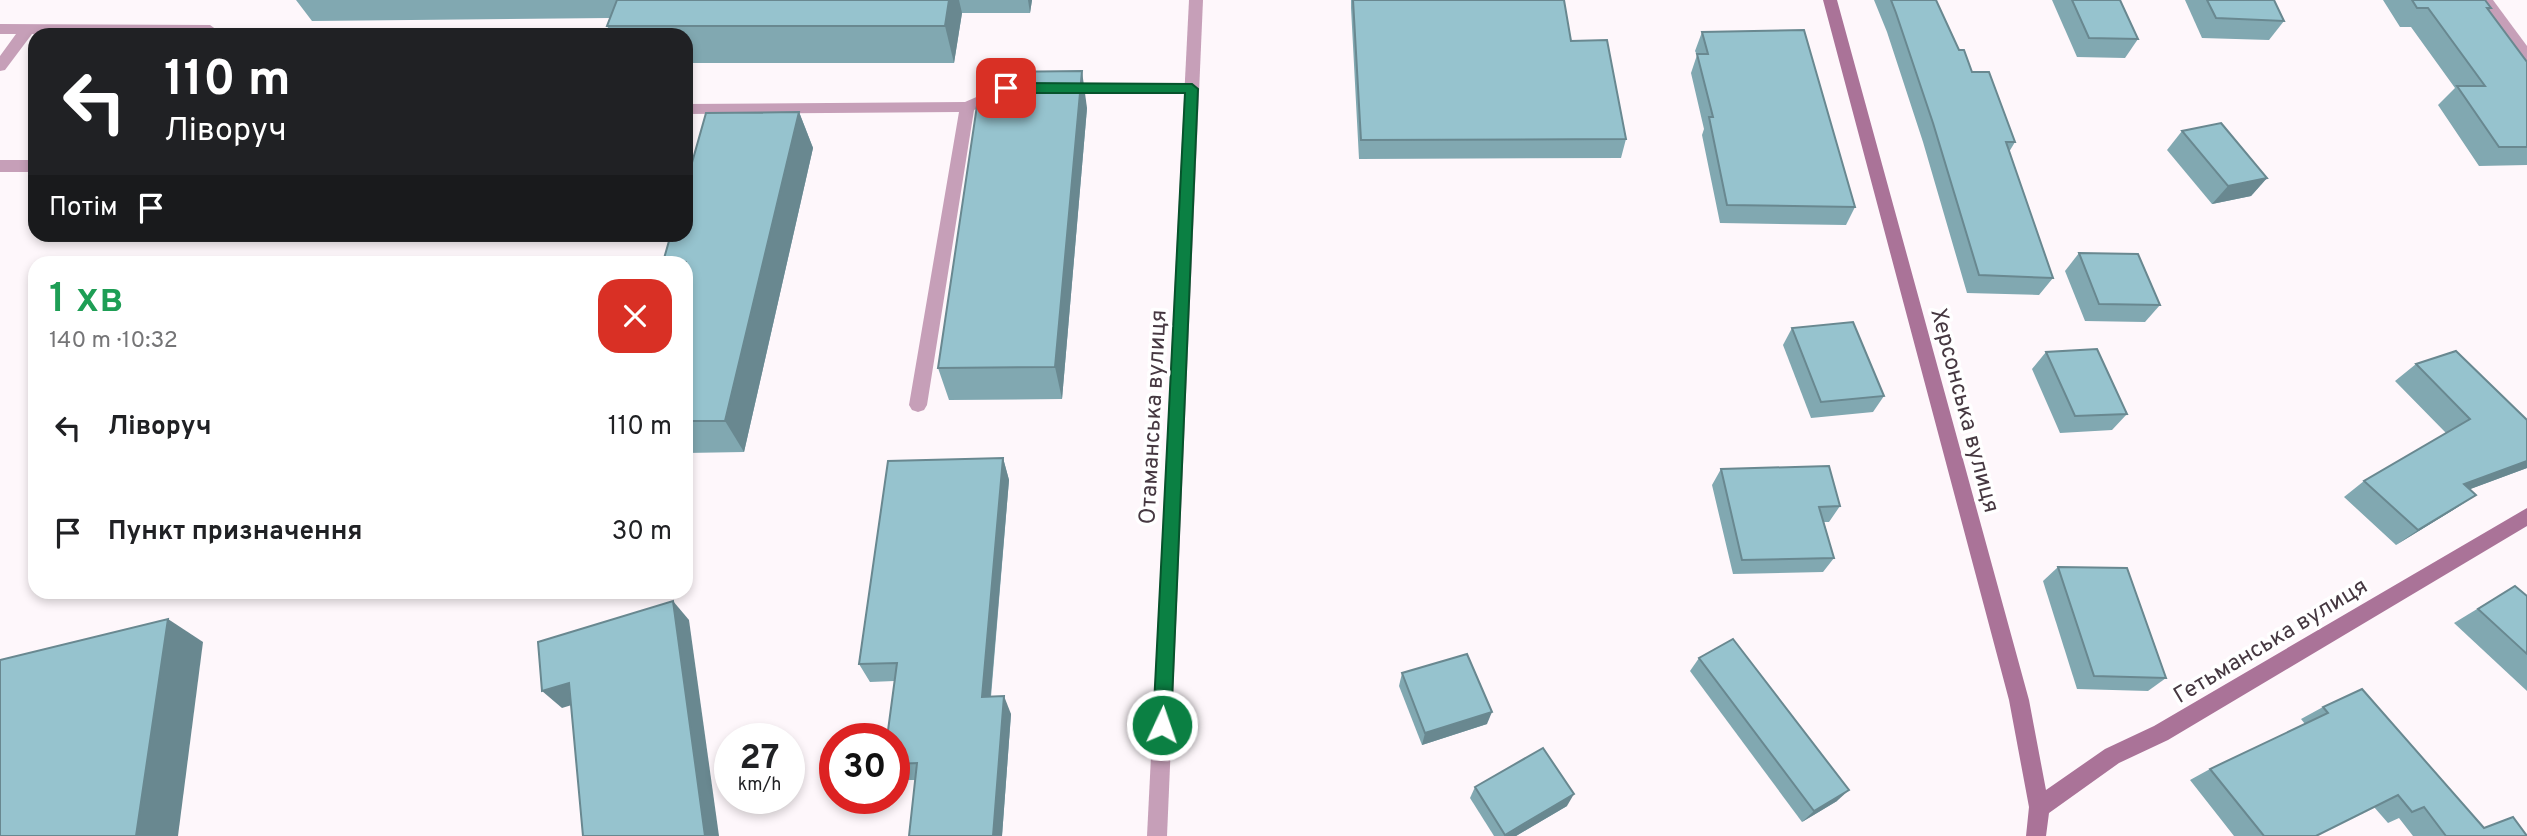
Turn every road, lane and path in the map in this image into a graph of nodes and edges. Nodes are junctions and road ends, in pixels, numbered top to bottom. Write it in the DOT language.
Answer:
graph roads {
  1 [pos="1196,0"];
  2 [pos="1830,0"];
  3 [pos="2486,0"];
  4 [pos="0,29"];
  5 [pos="27,30"];
  6 [pos="2527,57"];
  7 [pos="0,66"];
  8 [pos="1006,88"];
  9 [pos="1046,88"];
  10 [pos="1192,89"];
  11 [pos="967,107"];
  12 [pos="693,111"];
  13 [pos="0,166"];
  14 [pos="28,166"];
  15 [pos="918,405"];
  16 [pos="2527,516"];
  17 [pos="2039,807"];
  18 [pos="1157,836"];
  19 [pos="2036,836"];
  1 -- 10 [label="street, Отаманська вулиця"];
  2 -- 17 [label="main road, Херсонська вулиця"];
  3 -- 6 [label="street"];
  4 -- 5 [label="street"];
  5 -- 7 [label="street"];
  8 -- 11 [label="street"];
  9 -- 10 [label="street"];
  10 -- 18 [label="street, Отаманська вулиця"];
  11 -- 12 [label="street"];
  11 -- 15 [label="street"];
  13 -- 14 [label="street"];
  16 -- 17 [label="main road, Гетьманська вулиця"];
  17 -- 19 [label="main road, Херсонська вулиця"];
}
